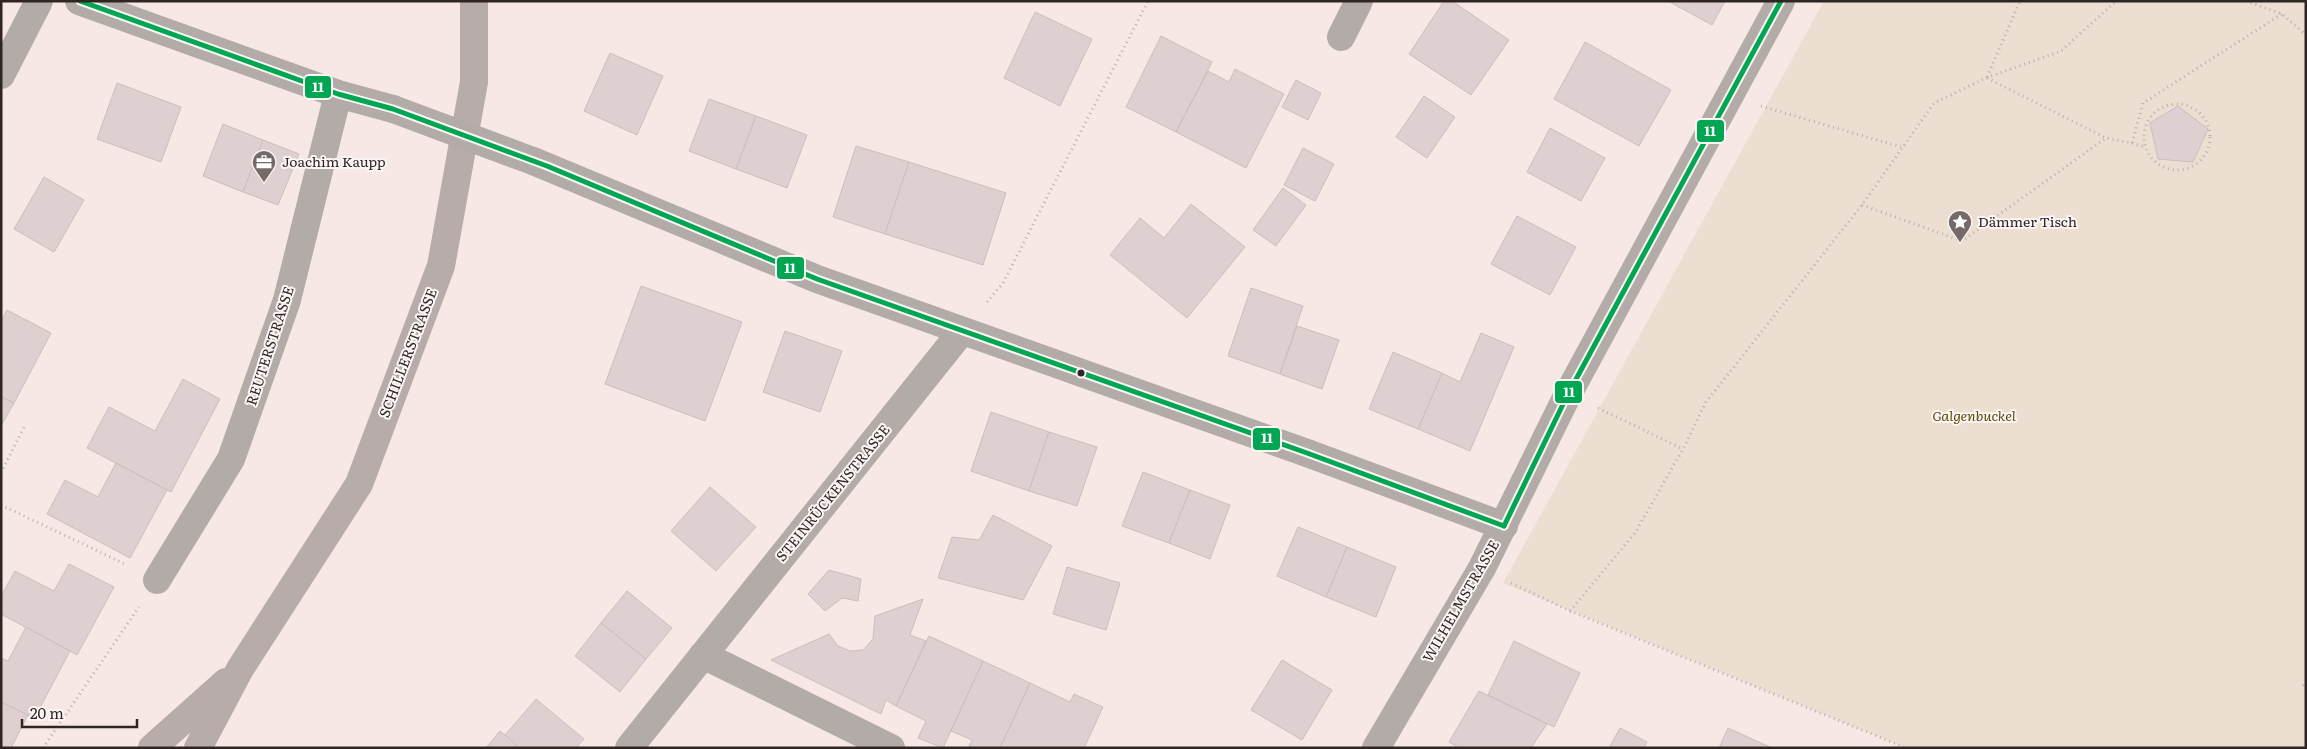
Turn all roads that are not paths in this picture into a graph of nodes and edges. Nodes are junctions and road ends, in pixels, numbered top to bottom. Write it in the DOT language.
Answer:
graph roads {
  1 [pos="39,1"];
  2 [pos="79,1"];
  3 [pos="474,1"];
  4 [pos="1359,1"];
  5 [pos="1781,1"];
  6 [pos="1341,37"];
  7 [pos="1,75"];
  8 [pos="338,94"];
  9 [pos="962,331"];
  10 [pos="1504,526"];
  11 [pos="157,580"];
  12 [pos="703,655"];
  13 [pos="240,669"];
  14 [pos="152,748"];
  15 [pos="198,748"];
  16 [pos="629,748"];
  17 [pos="891,748"];
  18 [pos="1376,748"];
  1 -- 7 [label="street"];
  2 -- 8 [label="street"];
  3 -- 13 [label="main road, SCHILLERSTRASSE"];
  4 -- 6 [label="street"];
  5 -- 10 [label="street, WILHELMSTRASSE"];
  8 -- 9 [label="street, bridge"];
  8 -- 11 [label="street, REUTERSTRASSE"];
  9 -- 10 [label="street"];
  9 -- 12 [label="street, STEINRÜCKENSTRASSE"];
  10 -- 18 [label="street, WILHELMSTRASSE"];
  12 -- 16 [label="street, STEINRÜCKENSTRASSE"];
  12 -- 17 [label="street"];
  13 -- 14 [label="main road, SCHILLERSTRASSE"];
  13 -- 15 [label="main road, SCHILLERSTRASSE"];
}
